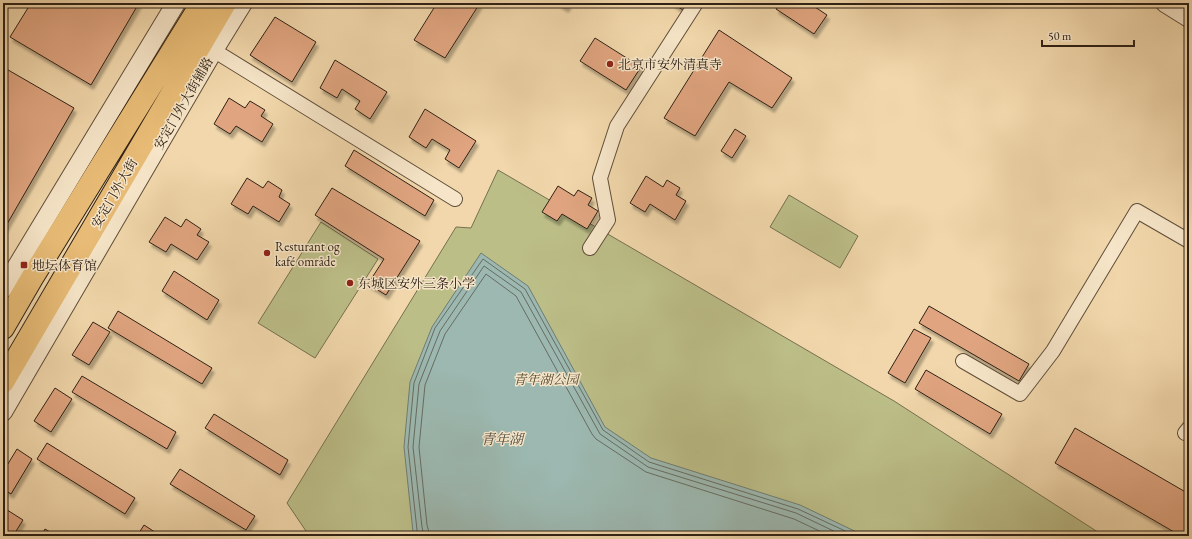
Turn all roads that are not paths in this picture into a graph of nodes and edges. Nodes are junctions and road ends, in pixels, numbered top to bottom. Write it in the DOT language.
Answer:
graph roads {
  1 [pos="176,3"];
  2 [pos="202,3"];
  3 [pos="225,3"];
  4 [pos="243,3"];
  5 [pos="696,3"];
  6 [pos="1165,3"];
  7 [pos="1189,18"];
  8 [pos="207,46"];
  9 [pos="454,199"];
  10 [pos="1189,241"];
  11 [pos="590,248"];
  12 [pos="3,289"];
  13 [pos="3,328"];
  14 [pos="962,360"];
  15 [pos="3,382"];
  16 [pos="3,412"];
  1 -- 12 [label="street"];
  2 -- 13 [label="main road, 安定门外大街"];
  3 -- 8 [label="main road, 安定门外大街"];
  4 -- 8 [label="street, 安定门外大街辅路"];
  5 -- 11 [label="street"];
  6 -- 7 [label="street"];
  8 -- 9 [label="street"];
  8 -- 15 [label="main road, 安定门外大街"];
  8 -- 16 [label="street, 安定门外大街辅路"];
  10 -- 14 [label="street"];
}
